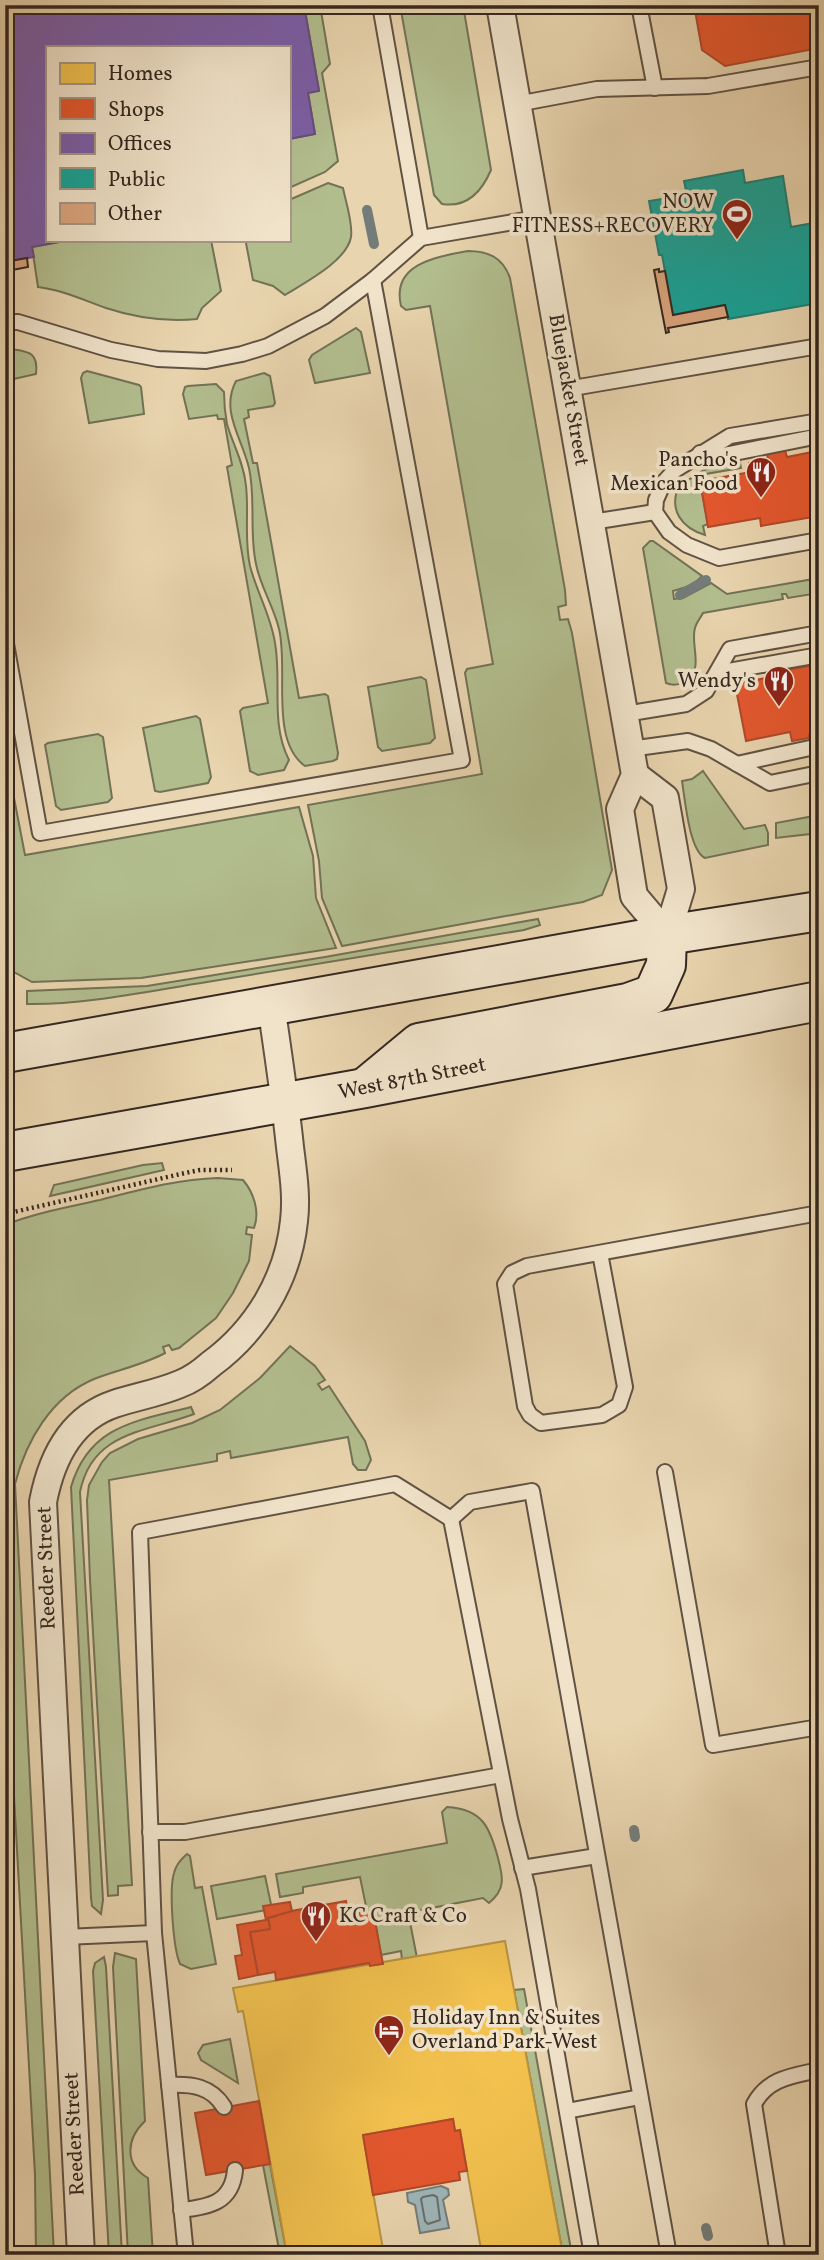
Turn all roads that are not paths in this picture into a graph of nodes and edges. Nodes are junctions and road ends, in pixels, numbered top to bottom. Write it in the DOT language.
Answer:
graph roads {
  1 [pos="380,5"];
  2 [pos="500,5"];
  3 [pos="639,5"];
  4 [pos="819,67"];
  5 [pos="655,88"];
  6 [pos="517,104"];
  7 [pos="537,218"];
  8 [pos="421,237"];
  9 [pos="373,280"];
  10 [pos="5,322"];
  11 [pos="819,346"];
  12 [pos="566,389"];
  13 [pos="819,421"];
  14 [pos="819,436"];
  15 [pos="699,453"];
  16 [pos="655,512"];
  17 [pos="592,522"];
  18 [pos="819,540"];
  19 [pos="819,633"];
  20 [pos="5,638"];
  21 [pos="819,656"];
  22 [pos="717,673"];
  23 [pos="625,714"];
  24 [pos="819,746"];
  25 [pos="631,749"];
  26 [pos="737,764"];
  27 [pos="819,773"];
  28 [pos="635,775"];
  29 [pos="819,911"];
  30 [pos="667,936"];
  31 [pos="819,1002"];
  32 [pos="271,1005"];
  33 [pos="5,1053"];
  34 [pos="365,1088"];
  35 [pos="286,1102"];
  36 [pos="5,1152"];
  37 [pos="819,1213"];
  38 [pos="600,1253"];
  39 [pos="665,1472"];
  40 [pos="451,1518"];
  41 [pos="819,1727"];
  42 [pos="501,1775"];
  43 [pos="150,1832"];
  44 [pos="597,1856"];
  45 [pos="522,1868"];
  46 [pos="154,1933"];
  47 [pos="65,1937"];
  48 [pos="819,2070"];
  49 [pos="169,2085"];
  50 [pos="640,2097"];
  51 [pos="224,2107"];
  52 [pos="567,2111"];
  53 [pos="235,2170"];
  54 [pos="181,2210"];
  55 [pos="81,2255"];
  56 [pos="186,2255"];
  57 [pos="592,2255"];
  58 [pos="669,2255"];
  59 [pos="778,2255"];
  1 -- 8 [label="lane"];
  2 -- 6 [label="street, Bluejacket Street"];
  3 -- 5 [label="lane"];
  4 -- 5 [label="lane"];
  5 -- 6 [label="lane"];
  6 -- 7 [label="street, Bluejacket Street"];
  7 -- 8 [label="lane"];
  7 -- 12 [label="street, Bluejacket Street"];
  8 -- 9 [label="lane"];
  9 -- 10 [label="lane"];
  9 -- 20 [label="lane"];
  11 -- 12 [label="lane"];
  12 -- 17 [label="street, Bluejacket Street"];
  13 -- 15 [label="lane"];
  14 -- 15 [label="lane"];
  15 -- 16 [label="lane"];
  16 -- 17 [label="lane"];
  16 -- 18 [label="lane"];
  17 -- 23 [label="street, Bluejacket Street"];
  19 -- 22 [label="lane"];
  21 -- 22 [label="lane"];
  22 -- 23 [label="lane"];
  23 -- 25 [label="street, Bluejacket Street"];
  24 -- 26 [label="lane"];
  25 -- 26 [label="lane"];
  25 -- 28 [label="street, Bluejacket Street"];
  26 -- 27 [label="lane"];
  28 -- 30 [label="street"];
  28 -- 30 [label="street"];
  29 -- 30 [label="main road"];
  30 -- 32 [label="main road"];
  30 -- 34 [label="main road"];
  31 -- 34 [label="main road, West 87th Street"];
  32 -- 33 [label="main road"];
  32 -- 35 [label="street, Reeder Street"];
  34 -- 35 [label="main road, West 87th Street"];
  35 -- 36 [label="main road, West 87th Street"];
  35 -- 47 [label="street, Reeder Street"];
  37 -- 38 [label="lane"];
  38 -- 38 [label="lane"];
  39 -- 41 [label="lane"];
  40 -- 42 [label="lane"];
  40 -- 43 [label="lane"];
  40 -- 44 [label="lane"];
  42 -- 43 [label="lane"];
  42 -- 45 [label="lane"];
  43 -- 46 [label="lane"];
  44 -- 45 [label="lane"];
  44 -- 50 [label="lane"];
  45 -- 52 [label="lane"];
  46 -- 47 [label="lane"];
  46 -- 49 [label="lane"];
  47 -- 55 [label="street, Reeder Street"];
  48 -- 59 [label="lane"];
  49 -- 51 [label="lane"];
  49 -- 54 [label="lane"];
  50 -- 52 [label="lane"];
  50 -- 58 [label="lane"];
  52 -- 57 [label="lane"];
  53 -- 54 [label="lane"];
  54 -- 56 [label="lane"];
}
